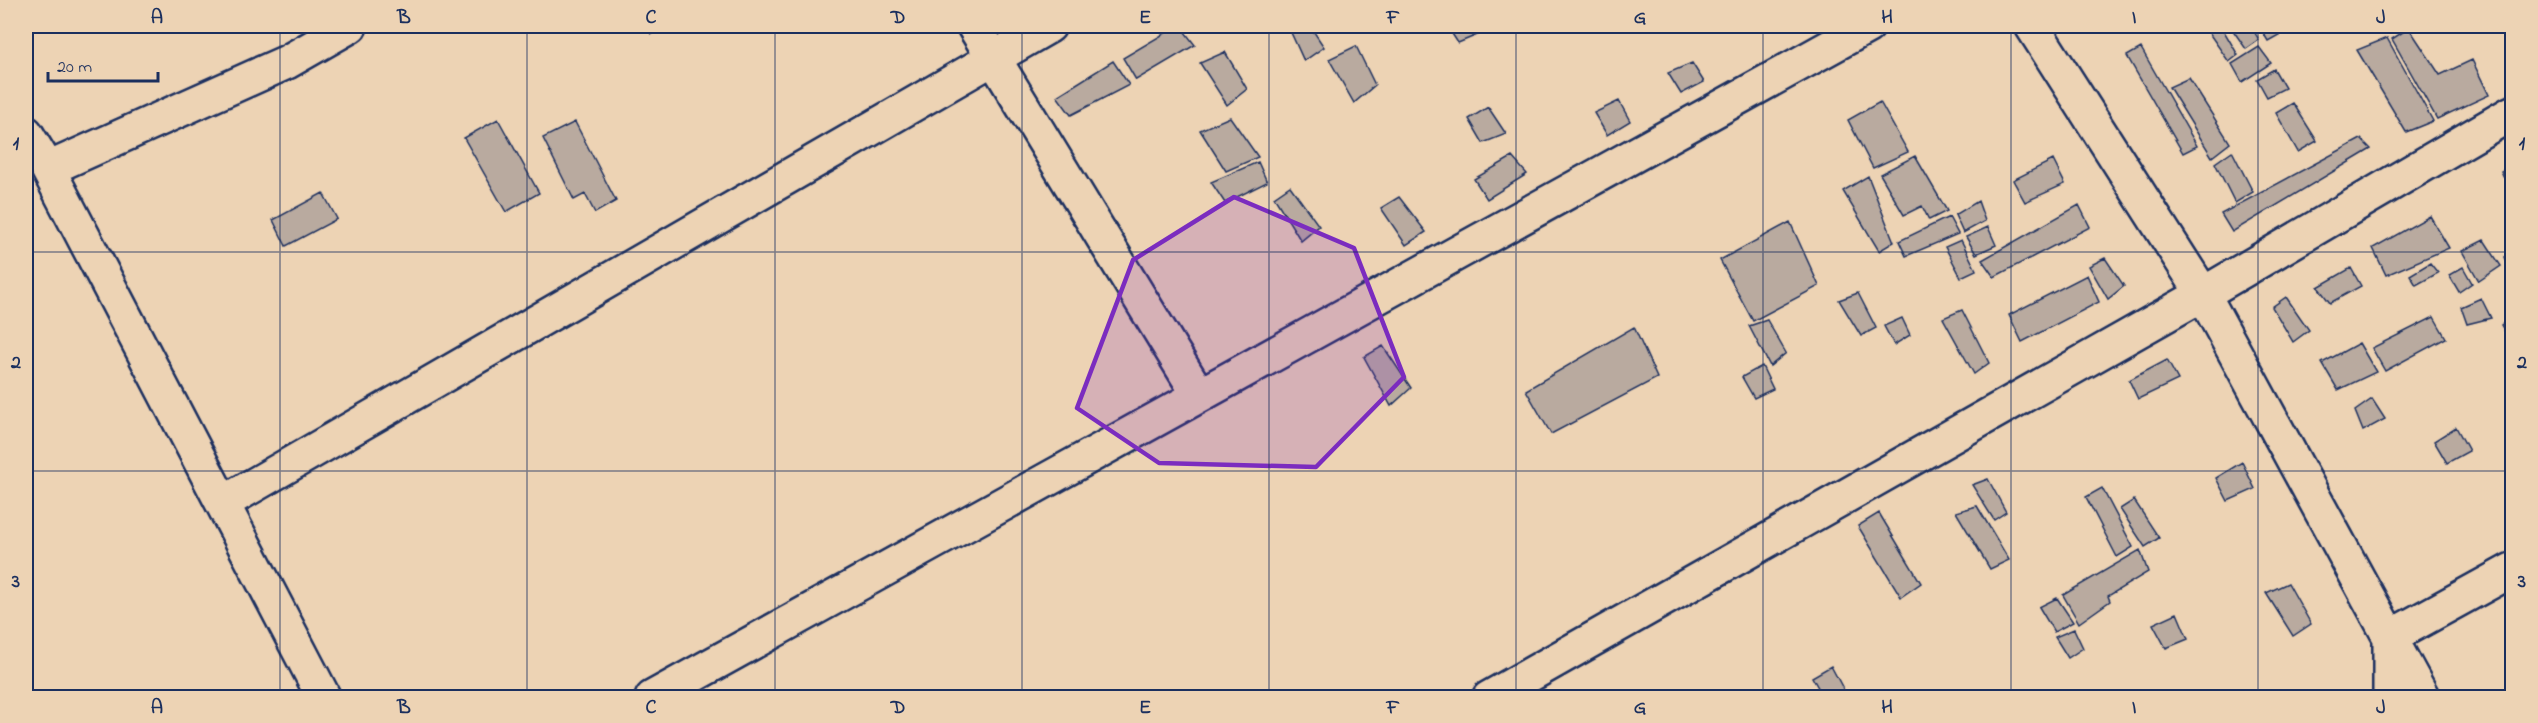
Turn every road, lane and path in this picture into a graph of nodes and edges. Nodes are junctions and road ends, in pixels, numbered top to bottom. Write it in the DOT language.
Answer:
graph roads {
  1 [pos="351,26"];
  2 [pos="974,26"];
  3 [pos="1050,26"];
  4 [pos="1868,26"];
  5 [pos="2032,26"];
  6 [pos="993,58"];
  7 [pos="2512,113"];
  8 [pos="26,133"];
  9 [pos="48,170"];
  10 [pos="2203,294"];
  11 [pos="1200,395"];
  12 [pos="223,502"];
  13 [pos="2512,570"];
  14 [pos="2390,637"];
  15 [pos="324,698"];
  16 [pos="652,698"];
  17 [pos="1489,698"];
  18 [pos="2390,698"];
  19 [pos="2423,698"];
  1 -- 9 [label="street"];
  2 -- 6 [label="street"];
  3 -- 6 [label="street"];
  4 -- 11 [label="street"];
  5 -- 10 [label="street"];
  6 -- 11 [label="street"];
  6 -- 12 [label="street"];
  7 -- 10 [label="street"];
  8 -- 9 [label="street"];
  9 -- 12 [label="street"];
  10 -- 14 [label="street"];
  10 -- 17 [label="street"];
  11 -- 16 [label="street"];
  12 -- 15 [label="street"];
  13 -- 14 [label="street"];
  14 -- 18 [label="street"];
  14 -- 19 [label="street"];
}
